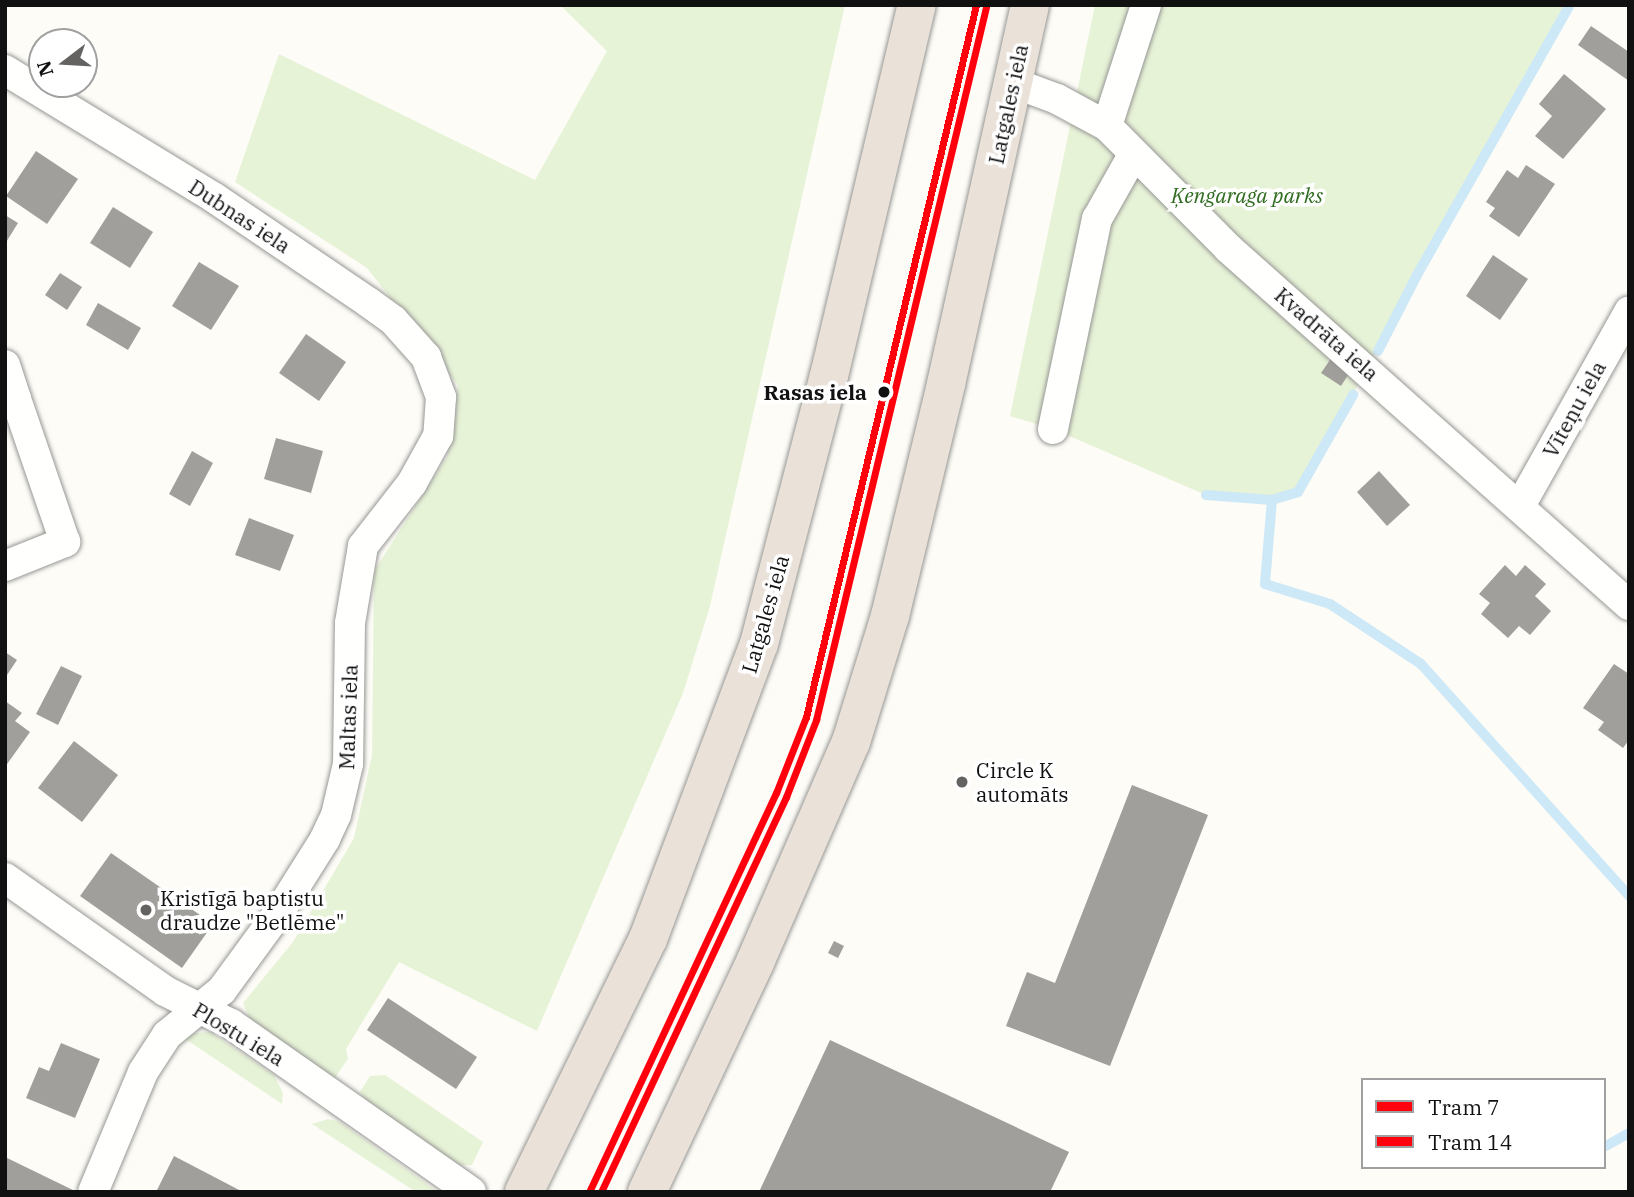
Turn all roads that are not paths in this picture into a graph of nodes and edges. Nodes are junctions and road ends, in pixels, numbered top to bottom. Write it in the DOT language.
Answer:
graph roads {
  1 [pos="917,5"];
  2 [pos="1030,5"];
  3 [pos="1146,5"];
  4 [pos="5,70"];
  5 [pos="1014,83"];
  6 [pos="1107,126"];
  7 [pos="1133,155"];
  8 [pos="1629,312"];
  9 [pos="5,365"];
  10 [pos="441,397"];
  11 [pos="11,400"];
  12 [pos="1053,429"];
  13 [pos="1520,506"];
  14 [pos="5,566"];
  15 [pos="1629,605"];
  16 [pos="5,878"];
  17 [pos="198,1007"];
  18 [pos="93,1192"];
  19 [pos="471,1192"];
  20 [pos="524,1192"];
  21 [pos="647,1192"];
  1 -- 20 [label="highway, Latgales iela"];
  2 -- 5 [label="highway, Latgales iela"];
  3 -- 6 [label="street"];
  4 -- 10 [label="street, Dubnas iela"];
  5 -- 6 [label="street, Kvadrāta iela"];
  5 -- 21 [label="highway, Latgales iela"];
  6 -- 7 [label="street, Kvadrāta iela"];
  7 -- 12 [label="street"];
  7 -- 13 [label="street, Kvadrāta iela"];
  8 -- 13 [label="street, Vīteņu iela"];
  9 -- 11 [label="street"];
  10 -- 17 [label="street, Maltas iela"];
  11 -- 14 [label="street"];
  13 -- 15 [label="street, Kvadrāta iela"];
  16 -- 17 [label="street, Plostu iela"];
  17 -- 18 [label="street, Maltas iela"];
  17 -- 19 [label="street, Plostu iela"];
}
